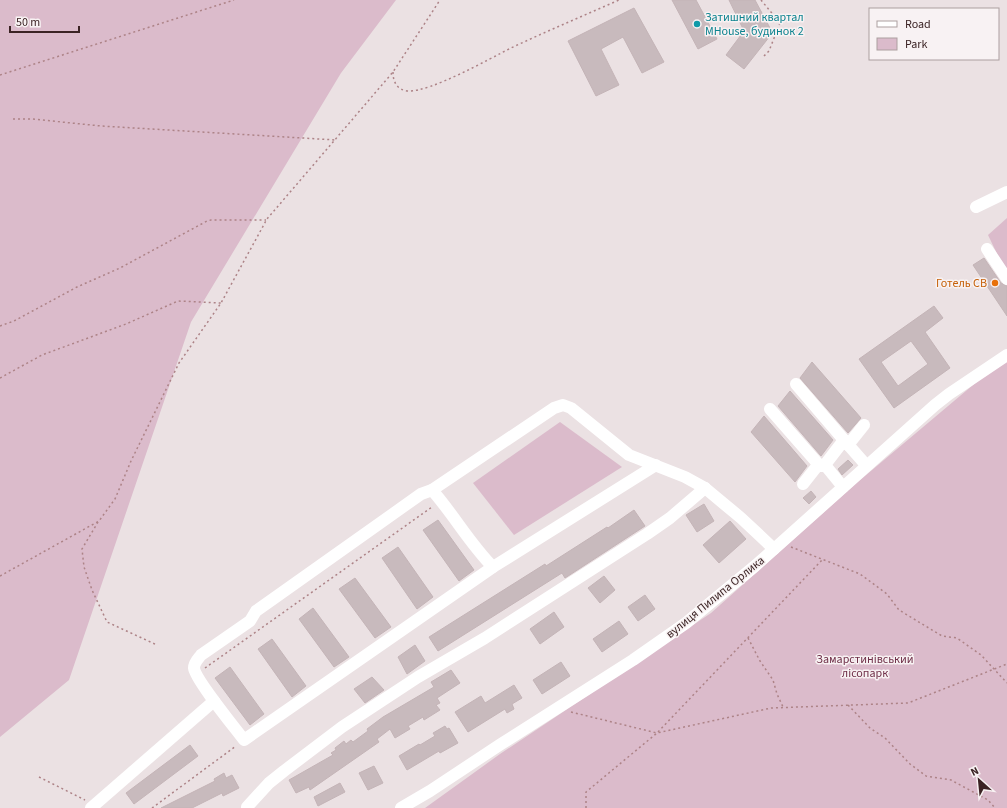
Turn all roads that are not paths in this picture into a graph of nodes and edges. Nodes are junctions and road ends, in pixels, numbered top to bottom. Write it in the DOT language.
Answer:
graph roads {
  1 [pos="1007,192"];
  2 [pos="976,207"];
  3 [pos="987,249"];
  4 [pos="1007,279"];
  5 [pos="1007,355"];
  6 [pos="796,384"];
  7 [pos="770,409"];
  8 [pos="864,425"];
  9 [pos="846,443"];
  10 [pos="656,465"];
  11 [pos="822,465"];
  12 [pos="866,465"];
  13 [pos="803,484"];
  14 [pos="842,487"];
  15 [pos="705,488"];
  16 [pos="432,490"];
  17 [pos="777,546"];
  18 [pos="493,567"];
  19 [pos="214,701"];
  20 [pos="96,807"];
  21 [pos="248,808"];
  22 [pos="401,808"];
  1 -- 2 [label="street"];
  3 -- 4 [label="street"];
  5 -- 12 [label="street, вулиця Пилипа Орлика"];
  6 -- 9 [label="street"];
  7 -- 11 [label="street"];
  8 -- 9 [label="street"];
  9 -- 11 [label="street"];
  9 -- 12 [label="street"];
  10 -- 15 [label="street"];
  10 -- 16 [label="street"];
  10 -- 18 [label="street"];
  11 -- 13 [label="street"];
  11 -- 14 [label="street"];
  12 -- 14 [label="street, вулиця Пилипа Орлика"];
  14 -- 17 [label="street, вулиця Пилипа Орлика"];
  15 -- 17 [label="street"];
  15 -- 21 [label="street"];
  16 -- 18 [label="street"];
  16 -- 19 [label="street"];
  17 -- 22 [label="street, вулиця Пилипа Орлика"];
  18 -- 19 [label="street"];
  19 -- 20 [label="street"];
}
